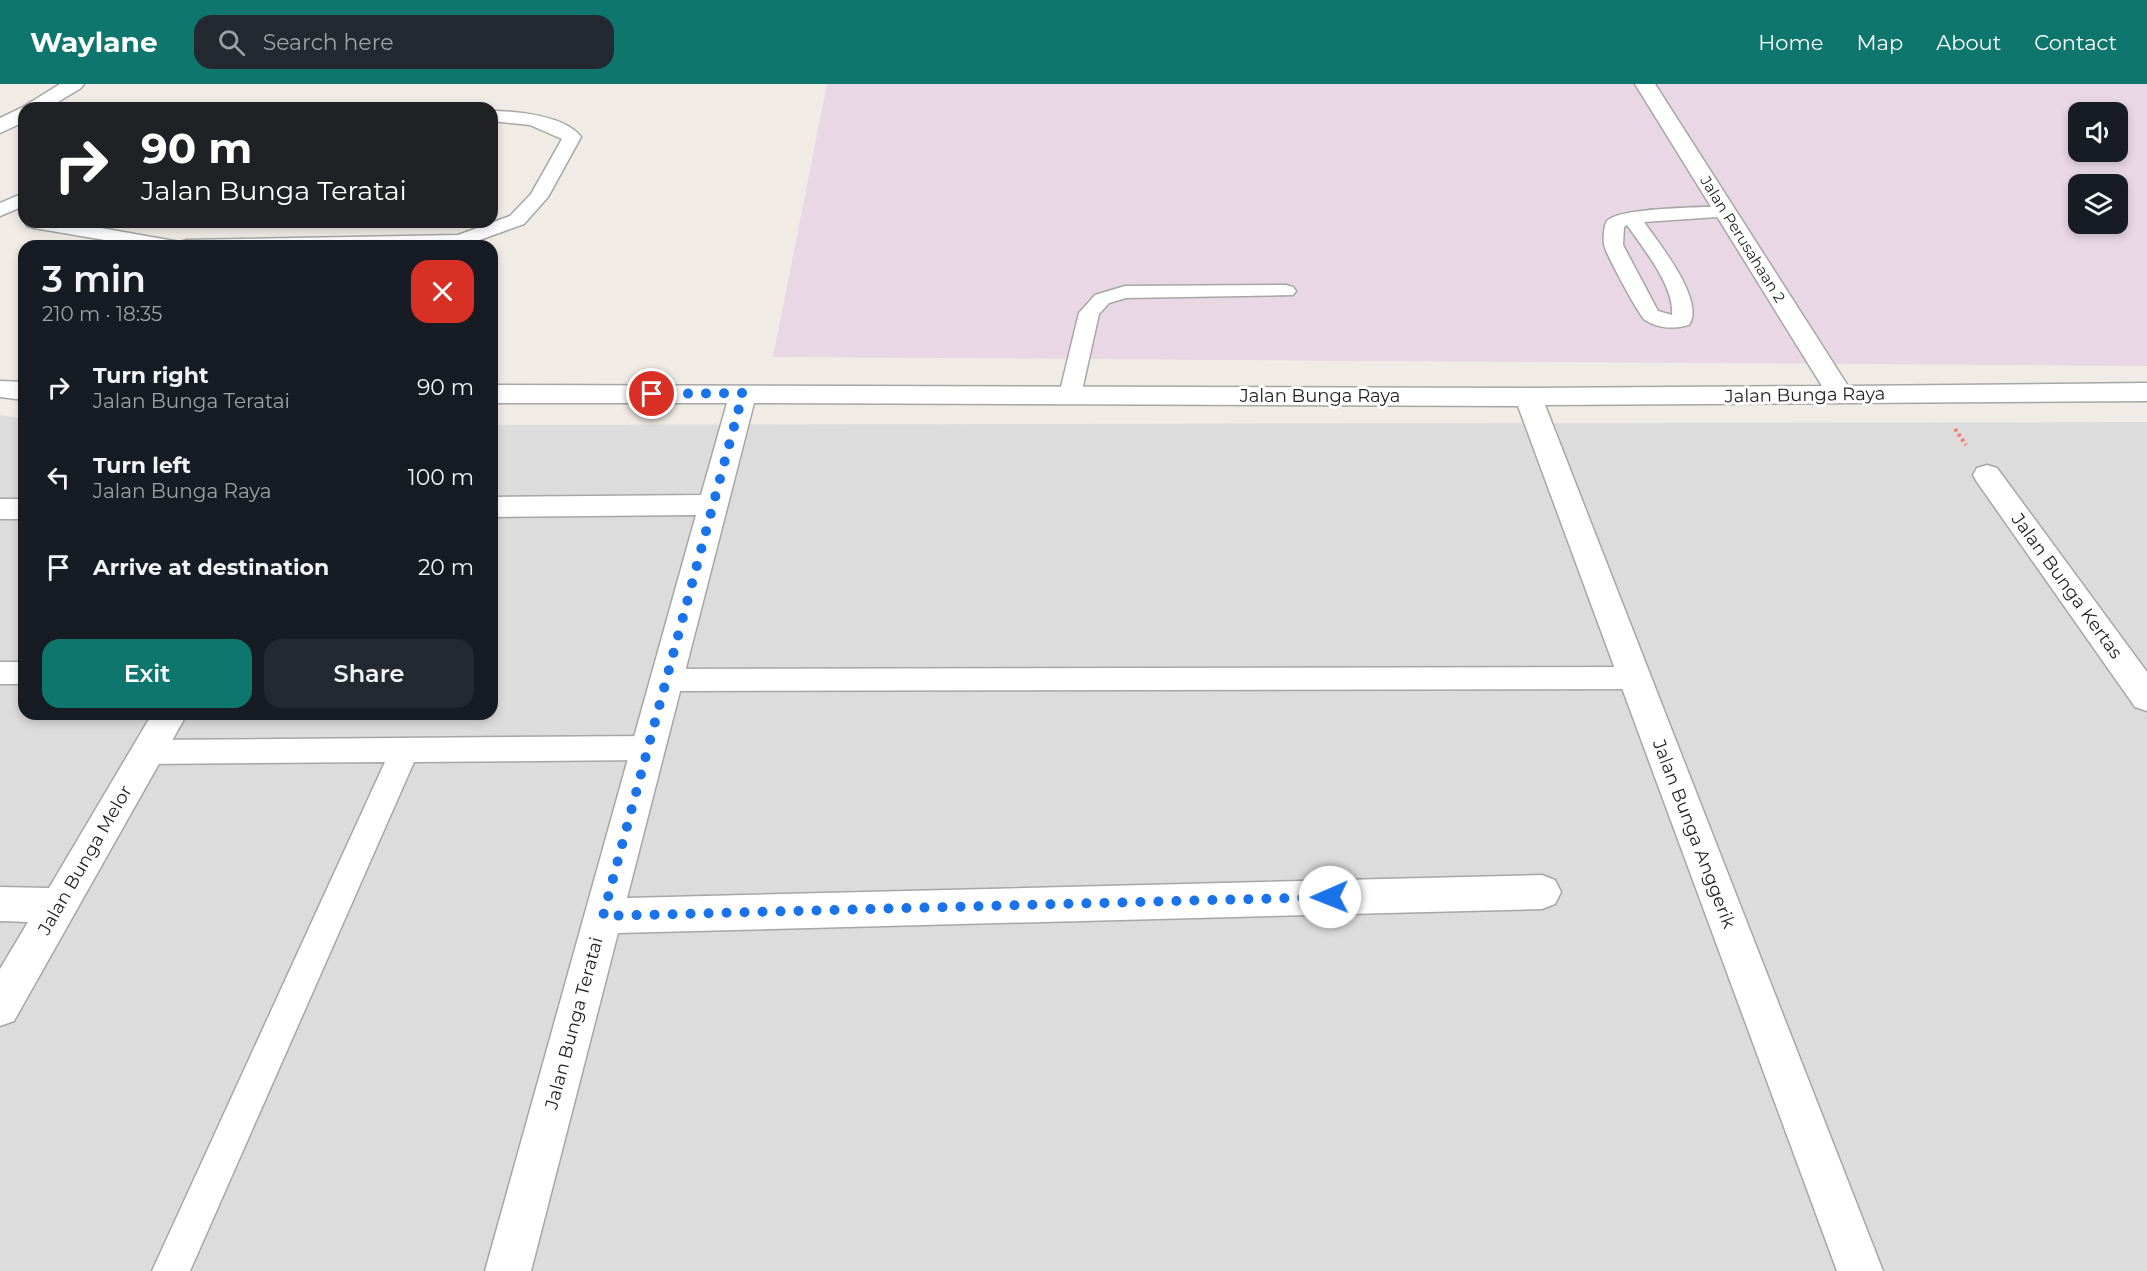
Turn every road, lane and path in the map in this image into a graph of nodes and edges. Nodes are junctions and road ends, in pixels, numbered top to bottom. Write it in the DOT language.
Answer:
graph roads {
  1 [pos="74,84"];
  2 [pos="1645,84"];
  3 [pos="43,102"];
  4 [pos="18,116"];
  5 [pos="498,116"];
  6 [pos="0,127"];
  7 [pos="18,202"];
  8 [pos="0,211"];
  9 [pos="1725,212"];
  10 [pos="18,217"];
  11 [pos="1631,217"];
  12 [pos="498,227"];
  13 [pos="69,228"];
  14 [pos="495,228"];
  15 [pos="138,240"];
  16 [pos="463,240"];
  17 [pos="1286,291"];
  18 [pos="0,389"];
  19 [pos="18,390"];
  20 [pos="2147,392"];
  21 [pos="743,393"];
  22 [pos="1929,393"];
  23 [pos="498,394"];
  24 [pos="1840,394"];
  25 [pos="1070,395"];
  26 [pos="1528,397"];
  27 [pos="1988,475"];
  28 [pos="713,505"];
  29 [pos="498,507"];
  30 [pos="0,509"];
  31 [pos="18,509"];
  32 [pos="0,673"];
  33 [pos="18,673"];
  34 [pos="1635,678"];
  35 [pos="666,680"];
  36 [pos="2147,698"];
  37 [pos="167,720"];
  38 [pos="648,748"];
  39 [pos="405,750"];
  40 [pos="148,752"];
  41 [pos="1542,892"];
  42 [pos="0,904"];
  43 [pos="59,905"];
  44 [pos="603,916"];
  45 [pos="0,1007"];
  46 [pos="171,1271"];
  47 [pos="508,1271"];
  48 [pos="1860,1271"];
  1 -- 3 [label="street"];
  2 -- 9 [label="street, Jalan Perusahaan 2"];
  4 -- 6 [label="street"];
  5 -- 12 [label="lane"];
  7 -- 8 [label="lane"];
  8 -- 10 [label="lane"];
  9 -- 11 [label="lane"];
  9 -- 24 [label="street, Jalan Perusahaan 2"];
  11 -- 11 [label="lane"];
  13 -- 15 [label="lane"];
  14 -- 16 [label="lane"];
  17 -- 25 [label="lane"];
  18 -- 19 [label="street"];
  20 -- 22 [label="street, Jalan Bunga Raya"];
  21 -- 23 [label="street, Jalan Bunga Raya"];
  21 -- 25 [label="street, Jalan Bunga Raya"];
  21 -- 28 [label="street, Jalan Bunga Teratai"];
  22 -- 24 [label="street, Jalan Bunga Raya"];
  22 -- 27 [label="path"];
  24 -- 26 [label="street, Jalan Bunga Raya"];
  25 -- 26 [label="street, Jalan Bunga Raya"];
  26 -- 34 [label="street, Jalan Bunga Anggerik"];
  27 -- 36 [label="street, Jalan Bunga Kertas"];
  28 -- 29 [label="street"];
  28 -- 35 [label="street, Jalan Bunga Teratai"];
  30 -- 31 [label="street"];
  32 -- 33 [label="lane"];
  34 -- 35 [label="lane"];
  34 -- 48 [label="street, Jalan Bunga Anggerik"];
  35 -- 38 [label="street, Jalan Bunga Teratai"];
  37 -- 40 [label="street, Jalan Bunga Melor"];
  38 -- 39 [label="lane"];
  38 -- 44 [label="street, Jalan Bunga Teratai"];
  39 -- 40 [label="lane"];
  39 -- 46 [label="lane"];
  40 -- 43 [label="street, Jalan Bunga Melor"];
  41 -- 44 [label="street"];
  42 -- 43 [label="street"];
  43 -- 45 [label="street, Jalan Bunga Melor"];
  44 -- 47 [label="street, Jalan Bunga Teratai"];
}
